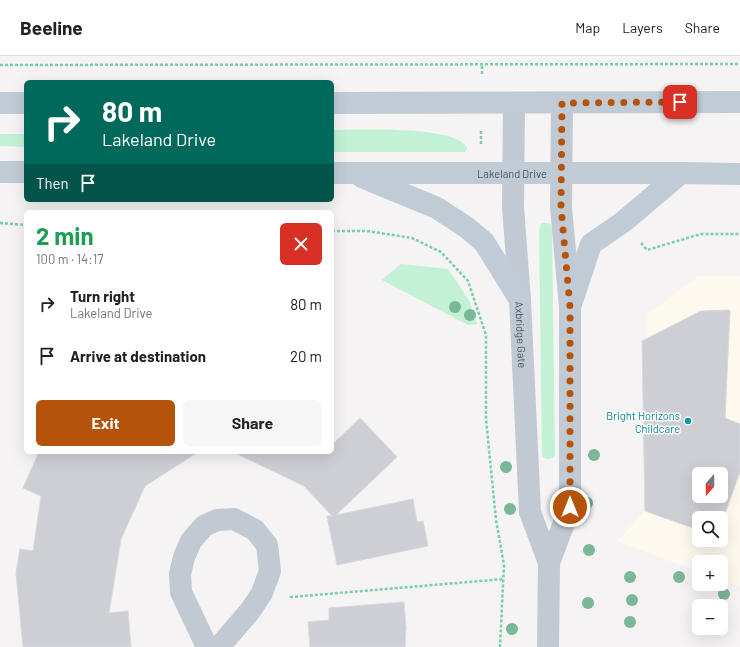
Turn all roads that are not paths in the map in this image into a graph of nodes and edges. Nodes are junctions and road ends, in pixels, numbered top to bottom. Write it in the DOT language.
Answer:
graph roads {
  1 [pos="740,102"];
  2 [pos="24,103"];
  3 [pos="334,103"];
  4 [pos="514,103"];
  5 [pos="562,103"];
  6 [pos="0,104"];
  7 [pos="0,172"];
  8 [pos="24,172"];
  9 [pos="342,173"];
  10 [pos="513,173"];
  11 [pos="562,173"];
  12 [pos="681,173"];
  13 [pos="740,174"];
  14 [pos="520,300"];
  15 [pos="570,307"];
  16 [pos="549,563"];
  17 [pos="206,647"];
  18 [pos="220,647"];
  19 [pos="548,647"];
  1 -- 5 [label="main road"];
  2 -- 6 [label="main road"];
  3 -- 4 [label="main road"];
  4 -- 5 [label="main road"];
  4 -- 10 [label="street, Axbridge Gate"];
  5 -- 11 [label="street, Axbridge Gate"];
  7 -- 8 [label="main road"];
  9 -- 10 [label="main road, Lakeland Drive"];
  9 -- 14 [label="main road"];
  10 -- 11 [label="main road, Lakeland Drive"];
  10 -- 14 [label="street, Axbridge Gate"];
  11 -- 12 [label="main road, Lakeland Drive"];
  11 -- 15 [label="street, Axbridge Gate"];
  12 -- 13 [label="main road, Lakeland Drive"];
  12 -- 15 [label="main road"];
  14 -- 16 [label="street, Axbridge Gate"];
  15 -- 16 [label="street, Axbridge Gate"];
  16 -- 19 [label="street, Axbridge Gate"];
  17 -- 18 [label="street"];
}
